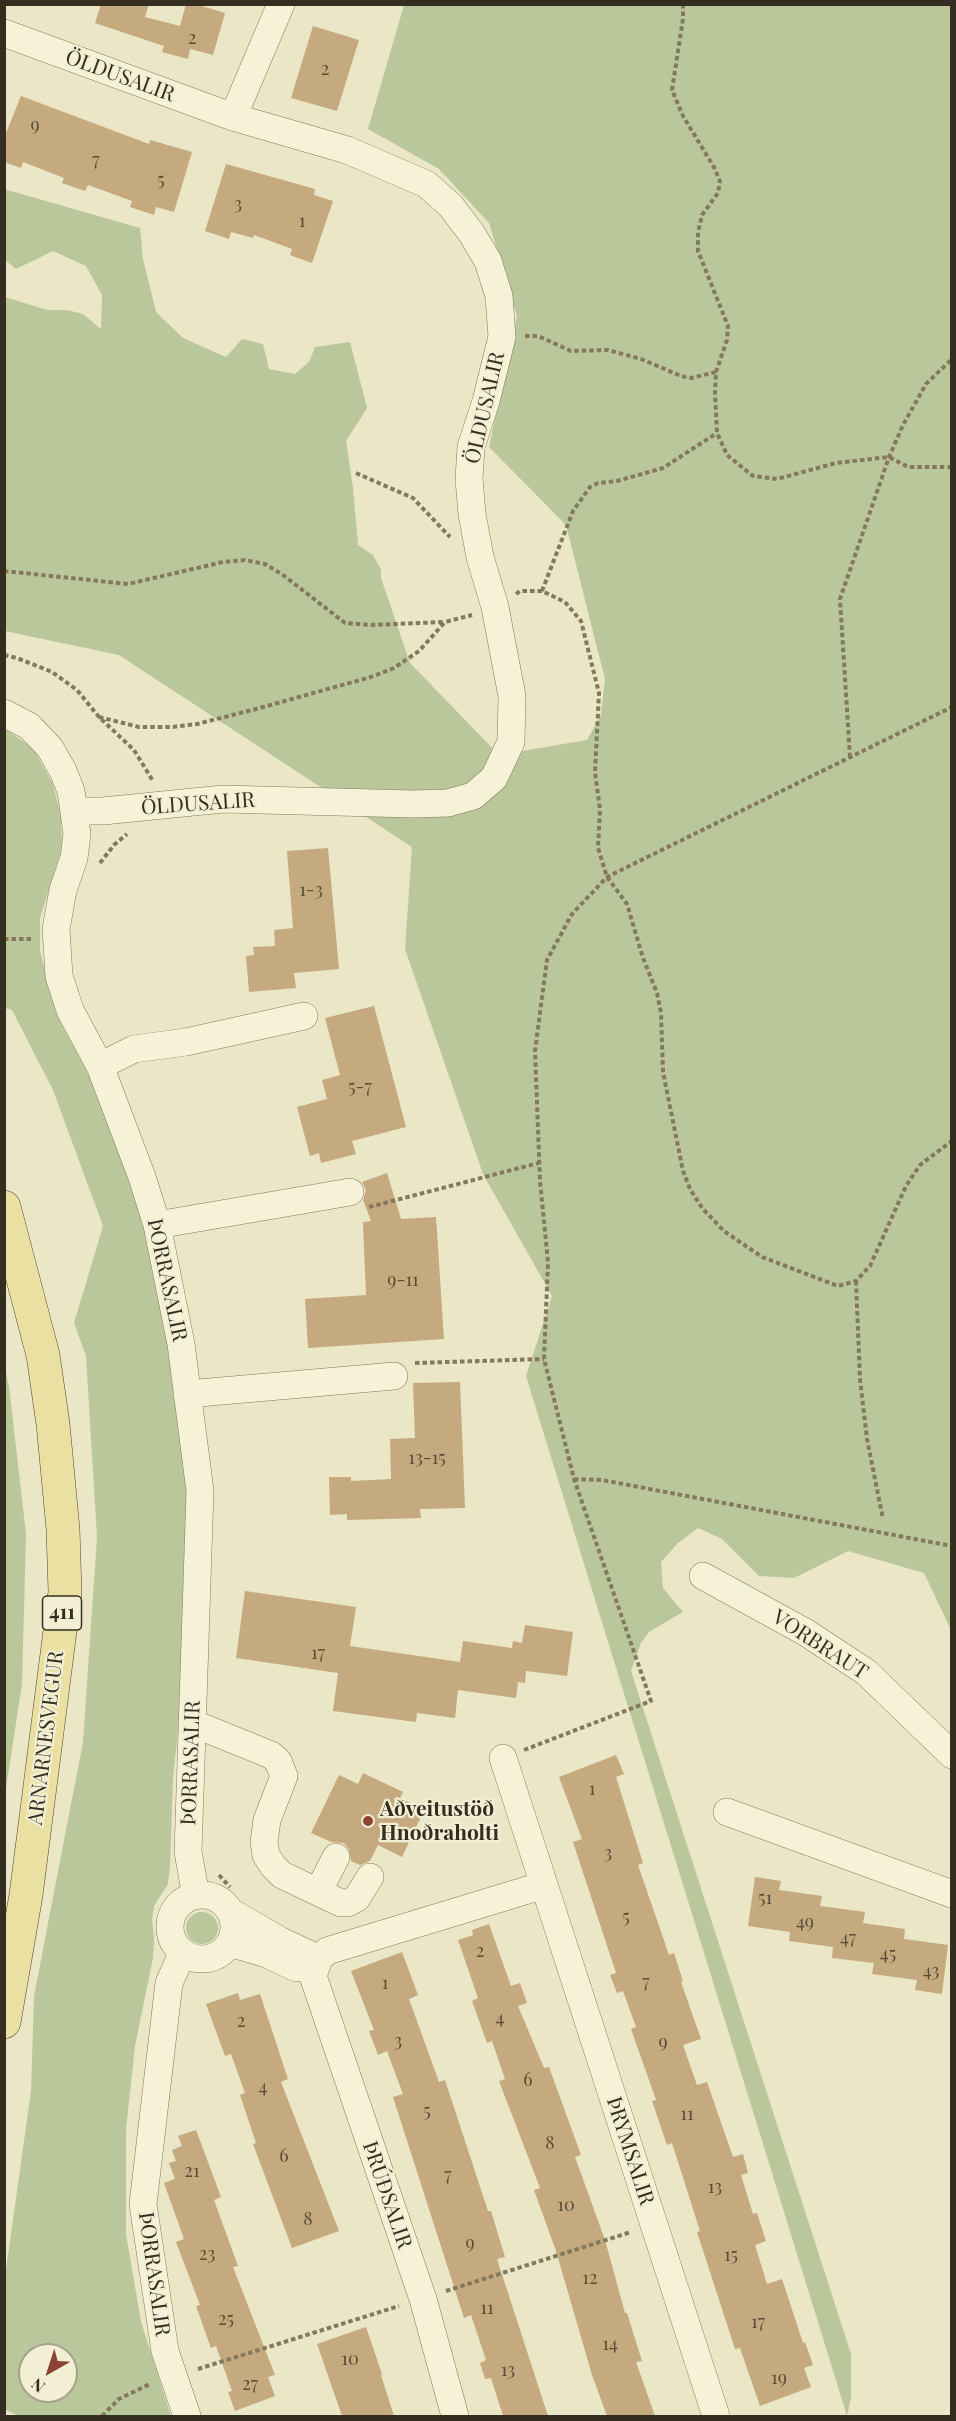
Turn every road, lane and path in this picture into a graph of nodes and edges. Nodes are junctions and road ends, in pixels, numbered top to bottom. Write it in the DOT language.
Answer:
graph roads {
  1 [pos="281,4"];
  2 [pos="683,4"];
  3 [pos="4,33"];
  4 [pos="233,117"];
  5 [pos="502,337"];
  6 [pos="951,359"];
  7 [pos="716,372"];
  8 [pos="717,433"];
  9 [pos="889,457"];
  10 [pos="951,467"];
  11 [pos="356,473"];
  12 [pos="480,557"];
  13 [pos="4,571"];
  14 [pos="543,591"];
  15 [pos="495,606"];
  16 [pos="445,622"];
  17 [pos="4,655"];
  18 [pos="951,707"];
  19 [pos="4,712"];
  20 [pos="99,717"];
  21 [pos="849,757"];
  22 [pos="159,789"];
  23 [pos="75,811"];
  24 [pos="607,877"];
  25 [pos="4,939"];
  26 [pos="38,939"];
  27 [pos="304,1016"];
  28 [pos="100,1066"];
  29 [pos="951,1141"];
  30 [pos="539,1163"];
  31 [pos="358,1200"];
  32 [pos="4,1207"];
  33 [pos="158,1225"];
  34 [pos="856,1281"];
  35 [pos="394,1376"];
  36 [pos="187,1394"];
  37 [pos="574,1479"];
  38 [pos="882,1519"];
  39 [pos="951,1546"];
  40 [pos="703,1576"];
  41 [pos="192,1723"];
  42 [pos="951,1755"];
  43 [pos="503,1758"];
  44 [pos="727,1812"];
  45 [pos="336,1857"];
  46 [pos="370,1877"];
  47 [pos="544,1885"];
  48 [pos="318,1892"];
  49 [pos="951,1894"];
  50 [pos="196,1896"];
  51 [pos="231,1912"];
  52 [pos="230,1943"];
  53 [pos="183,1952"];
  54 [pos="316,1968"];
  55 [pos="4,2022"];
  56 [pos="654,2224"];
  57 [pos="459,2286"];
  58 [pos="376,2313"];
  59 [pos="174,2377"];
  60 [pos="102,2416"];
  61 [pos="187,2416"];
  62 [pos="455,2416"];
  63 [pos="716,2416"];
  1 -- 4 [label="street"];
  2 -- 7 [label="path"];
  3 -- 4 [label="street, ÖLDUSALIR"];
  4 -- 5 [label="street, ÖLDUSALIR"];
  5 -- 7 [label="path"];
  5 -- 12 [label="street, ÖLDUSALIR"];
  6 -- 9 [label="path"];
  7 -- 8 [label="path"];
  8 -- 9 [label="path"];
  8 -- 14 [label="path"];
  9 -- 10 [label="path"];
  9 -- 21 [label="path"];
  11 -- 12 [label="path"];
  12 -- 15 [label="street, ÖLDUSALIR"];
  13 -- 16 [label="path"];
  14 -- 15 [label="path"];
  14 -- 24 [label="path"];
  15 -- 16 [label="path"];
  15 -- 23 [label="street, ÖLDUSALIR"];
  16 -- 20 [label="path"];
  17 -- 20 [label="path"];
  18 -- 21 [label="path"];
  19 -- 23 [label="street, ÞORRASALIR"];
  20 -- 22 [label="path"];
  21 -- 24 [label="path"];
  23 -- 28 [label="street, ÞORRASALIR"];
  24 -- 30 [label="path"];
  24 -- 34 [label="path"];
  25 -- 26 [label="path"];
  27 -- 28 [label="street"];
  28 -- 33 [label="street, ÞORRASALIR"];
  29 -- 34 [label="path"];
  30 -- 31 [label="path"];
  30 -- 37 [label="path"];
  31 -- 33 [label="street"];
  32 -- 55 [label="main road, ARNARNESVEGUR / 411"];
  33 -- 36 [label="street, ÞORRASALIR"];
  34 -- 38 [label="path"];
  35 -- 36 [label="street"];
  36 -- 41 [label="street, ÞORRASALIR"];
  37 -- 39 [label="path"];
  37 -- 43 [label="path"];
  40 -- 42 [label="street, VORBRAUT"];
  41 -- 48 [label="street"];
  41 -- 50 [label="street, ÞORRASALIR"];
  43 -- 47 [label="street, ÞRYMSALIR"];
  44 -- 49 [label="street"];
  45 -- 48 [label="street"];
  46 -- 48 [label="street"];
  47 -- 54 [label="street"];
  47 -- 56 [label="street, ÞRYMSALIR"];
  50 -- 51 [label="street"];
  50 -- 53 [label="street"];
  51 -- 52 [label="street"];
  51 -- 54 [label="street"];
  52 -- 53 [label="street"];
  52 -- 54 [label="street"];
  53 -- 59 [label="street, ÞORRASALIR"];
  54 -- 62 [label="street, ÞRÚÐSALIR"];
  56 -- 57 [label="path"];
  56 -- 63 [label="street, ÞRYMSALIR"];
  58 -- 59 [label="path"];
  59 -- 60 [label="path"];
  59 -- 61 [label="street, ÞORRASALIR"];
}
